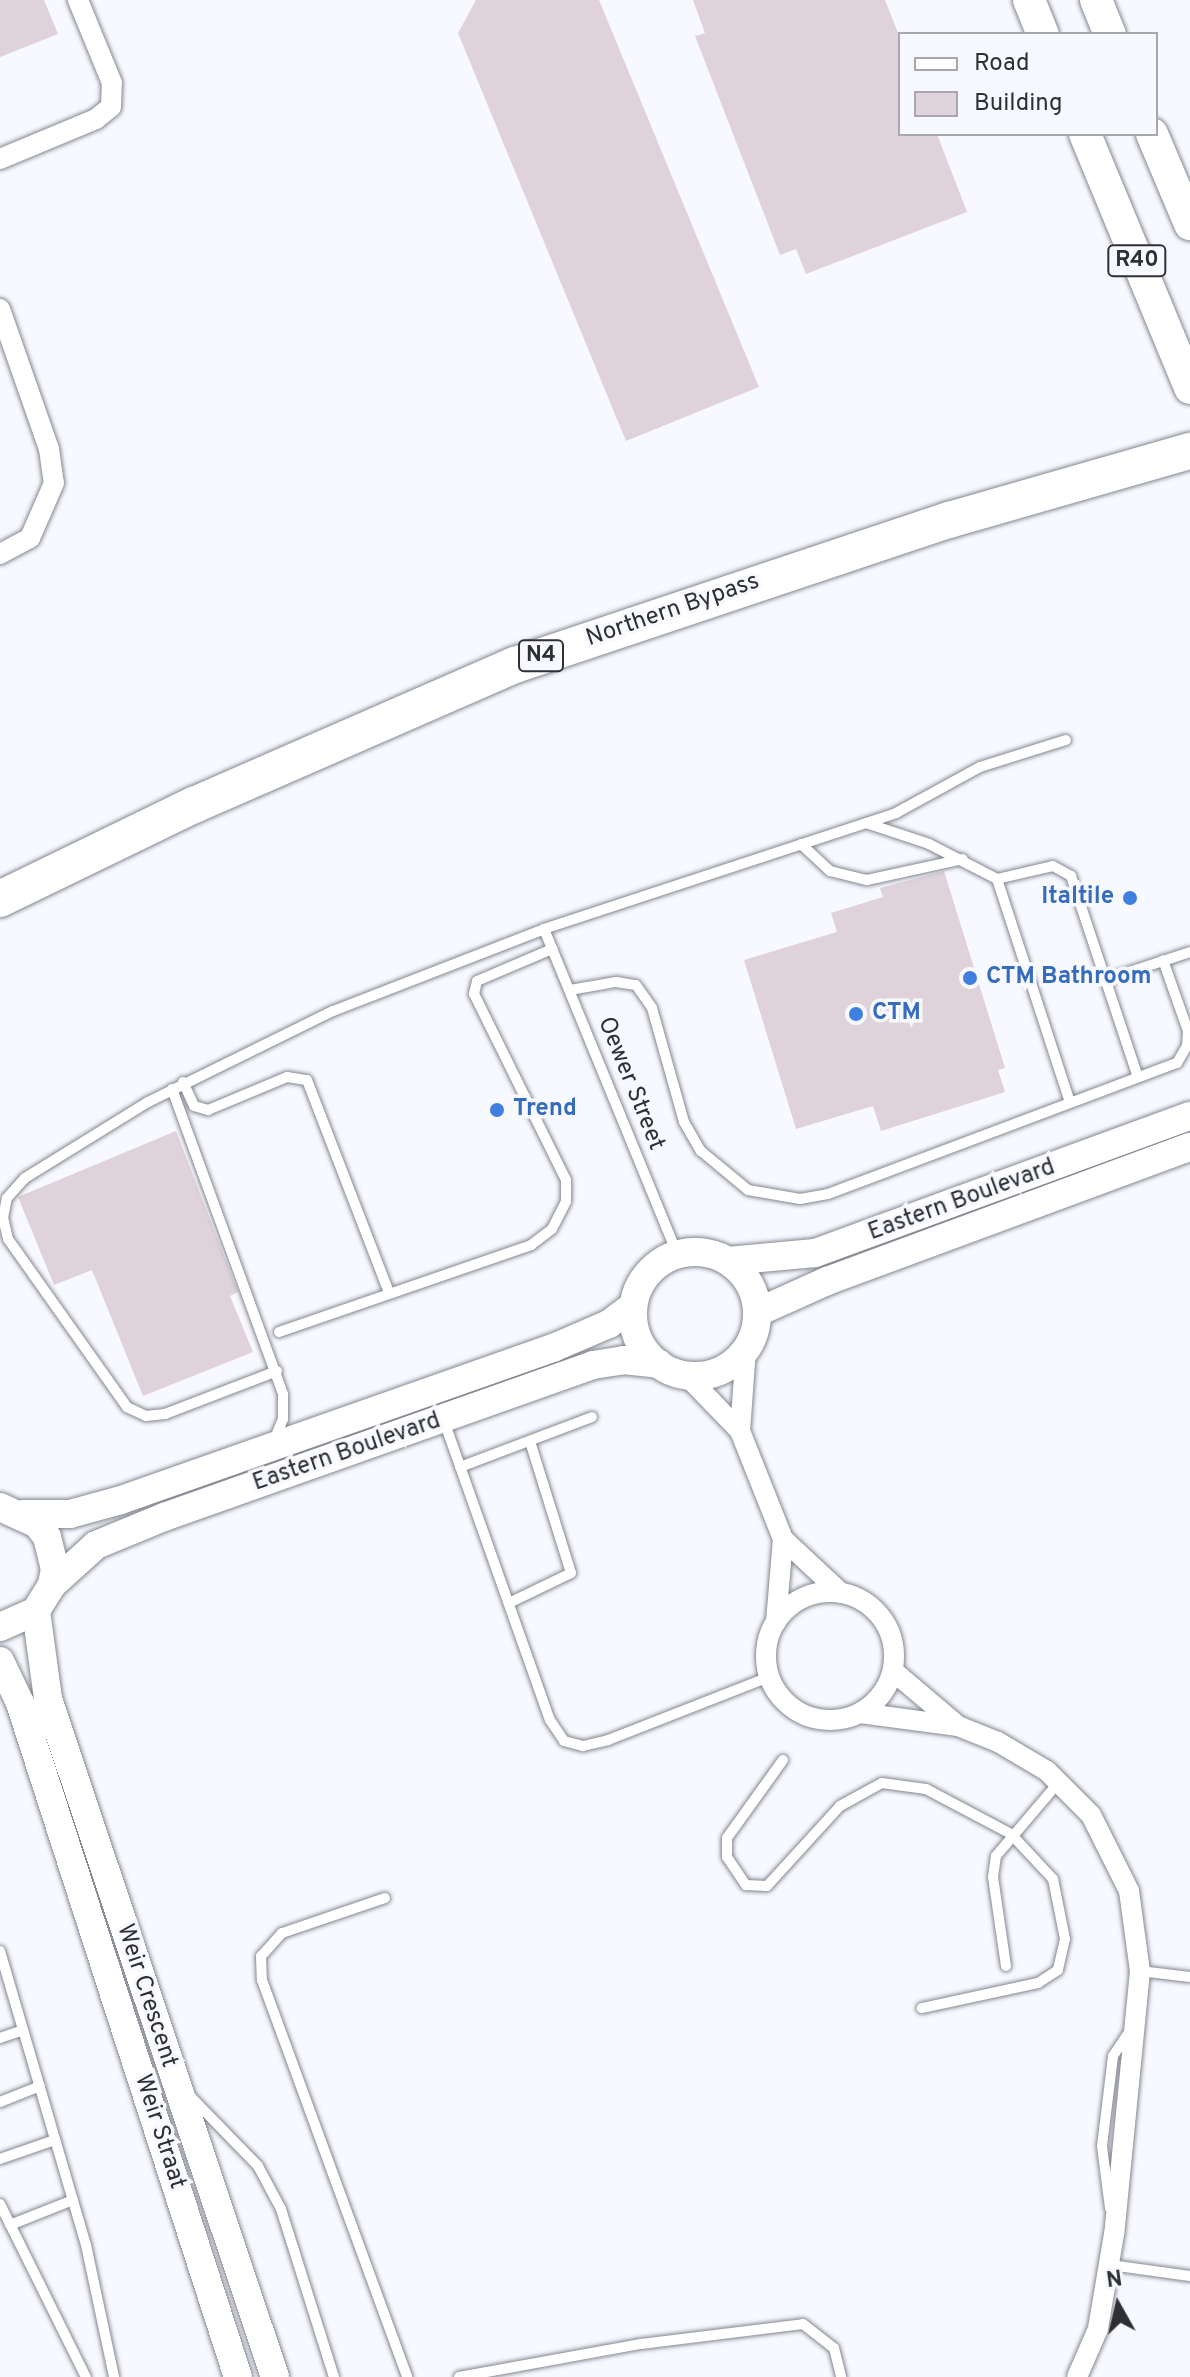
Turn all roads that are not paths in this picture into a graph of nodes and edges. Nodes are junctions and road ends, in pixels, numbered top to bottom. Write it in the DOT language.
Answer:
graph roads {
  1 [pos="78,0"];
  2 [pos="1029,0"];
  3 [pos="1096,0"];
  4 [pos="1042,32"];
  5 [pos="1109,32"];
  6 [pos="1086,136"];
  7 [pos="1153,136"];
  8 [pos="0,159"];
  9 [pos="1190,224"];
  10 [pos="0,309"];
  11 [pos="1190,388"];
  12 [pos="1190,451"];
  13 [pos="0,554"];
  14 [pos="1066,740"];
  15 [pos="865,823"];
  16 [pos="801,844"];
  17 [pos="963,859"];
  18 [pos="997,879"];
  19 [pos="0,899"];
  20 [pos="544,929"];
  21 [pos="552,949"];
  22 [pos="1190,952"];
  23 [pos="1163,960"];
  24 [pos="1105,980"];
  25 [pos="570,990"];
  26 [pos="1138,1077"];
  27 [pos="183,1082"];
  28 [pos="172,1089"];
  29 [pos="1070,1102"];
  30 [pos="1190,1116"];
  31 [pos="1190,1147"];
  32 [pos="677,1254"];
  33 [pos="728,1261"];
  34 [pos="389,1293"];
  35 [pos="633,1306"];
  36 [pos="758,1312"];
  37 [pos="279,1332"];
  38 [pos="746,1350"];
  39 [pos="659,1364"];
  40 [pos="277,1371"];
  41 [pos="686,1375"];
  42 [pos="592,1417"];
  43 [pos="443,1419"];
  44 [pos="740,1431"];
  45 [pos="530,1441"];
  46 [pos="268,1449"];
  47 [pos="460,1467"];
  48 [pos="12,1511"];
  49 [pos="783,1539"];
  50 [pos="52,1585"];
  51 [pos="841,1593"];
  52 [pos="509,1603"];
  53 [pos="36,1611"];
  54 [pos="776,1622"];
  55 [pos="0,1627"];
  56 [pos="0,1661"];
  57 [pos="893,1671"];
  58 [pos="769,1677"];
  59 [pos="860,1713"];
  60 [pos="958,1726"];
  61 [pos="783,1760"];
  62 [pos="1059,1782"];
  63 [pos="1011,1834"];
  64 [pos="385,1898"];
  65 [pos="0,1951"];
  66 [pos="1006,1966"];
  67 [pos="1140,1971"];
  68 [pos="3,1972"];
  69 [pos="1190,1977"];
  70 [pos="922,2008"];
  71 [pos="23,2030"];
  72 [pos="0,2038"];
  73 [pos="173,2081"];
  74 [pos="40,2086"];
  75 [pos="0,2102"];
  76 [pos="55,2140"];
  77 [pos="0,2159"];
  78 [pos="73,2200"];
  79 [pos="0,2204"];
  80 [pos="10,2225"];
  81 [pos="1110,2265"];
  82 [pos="1190,2276"];
  83 [pos="86,2377"];
  84 [pos="114,2377"];
  85 [pos="238,2377"];
  86 [pos="275,2377"];
  87 [pos="334,2377"];
  88 [pos="407,2377"];
  89 [pos="459,2377"];
  90 [pos="841,2377"];
  91 [pos="1077,2377"];
  1 -- 8 [label="street"];
  2 -- 4 [label="main road"];
  3 -- 5 [label="main road"];
  6 -- 11 [label="main road, R40"];
  7 -- 9 [label="main road, R40"];
  10 -- 13 [label="street"];
  12 -- 19 [label="highway, Northern Bypass / N4"];
  14 -- 15 [label="lane"];
  15 -- 16 [label="lane"];
  15 -- 17 [label="lane"];
  16 -- 17 [label="lane"];
  16 -- 20 [label="lane"];
  17 -- 18 [label="lane"];
  18 -- 24 [label="lane"];
  18 -- 29 [label="lane"];
  20 -- 21 [label="lane, Oewer Street"];
  20 -- 27 [label="lane"];
  21 -- 25 [label="lane, Oewer Street"];
  21 -- 34 [label="lane"];
  22 -- 23 [label="lane"];
  23 -- 24 [label="lane"];
  23 -- 26 [label="lane"];
  24 -- 26 [label="lane"];
  25 -- 29 [label="lane"];
  25 -- 32 [label="lane, Oewer Street"];
  26 -- 29 [label="lane"];
  27 -- 28 [label="lane"];
  27 -- 34 [label="lane"];
  28 -- 40 [label="lane"];
  28 -- 40 [label="lane"];
  30 -- 33 [label="street, Eastern Boulevard"];
  31 -- 36 [label="street, Eastern Boulevard"];
  32 -- 33 [label="street, Eastern Boulevard"];
  32 -- 35 [label="street, Eastern Boulevard"];
  33 -- 36 [label="street"];
  34 -- 37 [label="lane"];
  35 -- 39 [label="street"];
  35 -- 46 [label="street, Eastern Boulevard"];
  36 -- 38 [label="street"];
  38 -- 41 [label="street"];
  38 -- 44 [label="street"];
  39 -- 41 [label="street, Eastern Boulevard"];
  39 -- 43 [label="street, Eastern Boulevard"];
  40 -- 46 [label="lane"];
  41 -- 44 [label="street"];
  42 -- 45 [label="lane"];
  43 -- 47 [label="lane"];
  43 -- 50 [label="street, Eastern Boulevard"];
  44 -- 49 [label="street"];
  45 -- 47 [label="lane"];
  45 -- 52 [label="lane"];
  46 -- 48 [label="street, Eastern Boulevard"];
  47 -- 52 [label="lane"];
  48 -- 50 [label="street"];
  49 -- 51 [label="street"];
  49 -- 54 [label="street"];
  50 -- 53 [label="street, Eastern Boulevard"];
  51 -- 54 [label="street"];
  51 -- 57 [label="street"];
  52 -- 58 [label="lane"];
  53 -- 55 [label="street"];
  53 -- 73 [label="street, Weir Crescent"];
  54 -- 58 [label="street"];
  56 -- 85 [label="street, Weir Straat"];
  57 -- 59 [label="street"];
  57 -- 60 [label="street"];
  58 -- 59 [label="street"];
  59 -- 60 [label="street"];
  60 -- 62 [label="street"];
  61 -- 63 [label="lane"];
  62 -- 63 [label="lane"];
  62 -- 67 [label="street"];
  63 -- 66 [label="lane"];
  63 -- 70 [label="lane"];
  64 -- 88 [label="lane"];
  65 -- 68 [label="lane"];
  67 -- 69 [label="lane"];
  67 -- 81 [label="street"];
  68 -- 71 [label="lane"];
  71 -- 72 [label="lane"];
  71 -- 74 [label="lane"];
  73 -- 86 [label="street, Weir Crescent"];
  73 -- 87 [label="lane"];
  74 -- 75 [label="lane"];
  74 -- 76 [label="lane"];
  76 -- 77 [label="lane"];
  76 -- 78 [label="lane"];
  78 -- 80 [label="lane"];
  78 -- 84 [label="lane"];
  79 -- 80 [label="lane"];
  80 -- 83 [label="lane"];
  81 -- 82 [label="lane"];
  81 -- 91 [label="street"];
  89 -- 90 [label="lane"];
}
